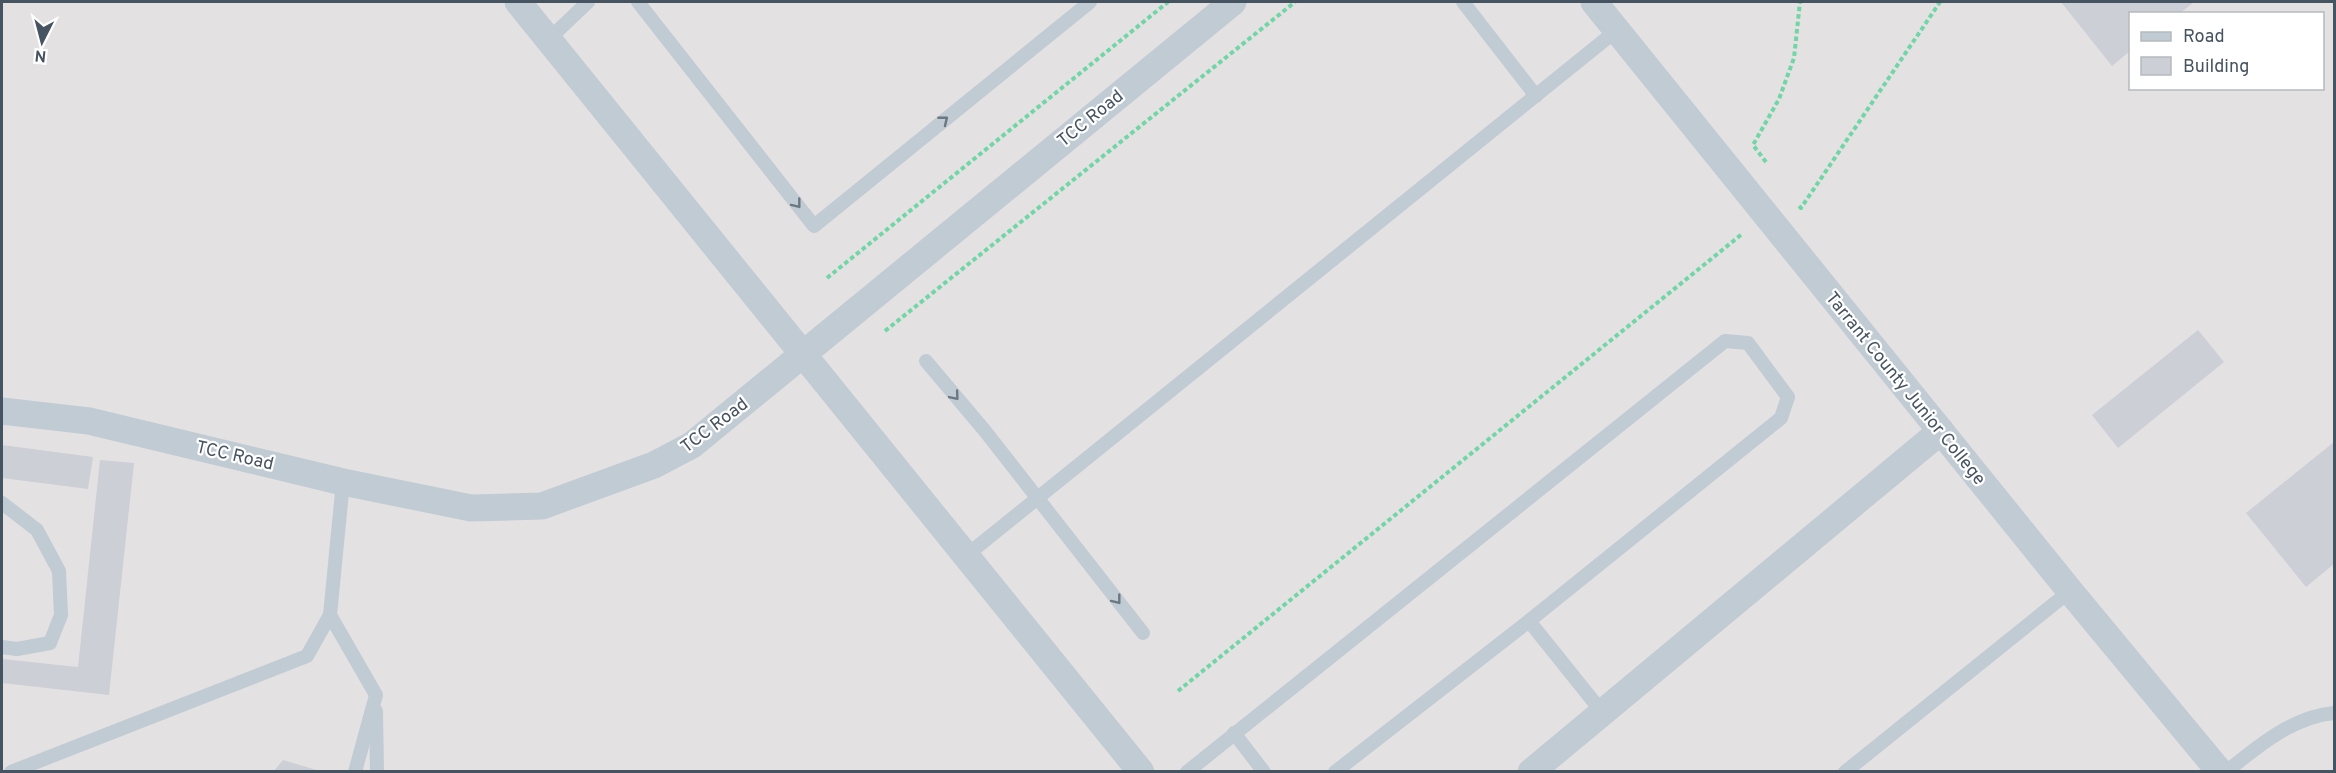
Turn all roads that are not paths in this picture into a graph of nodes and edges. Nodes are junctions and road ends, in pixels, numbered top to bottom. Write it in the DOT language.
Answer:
graph roads {
  1 [pos="519,2"];
  2 [pos="588,2"];
  3 [pos="639,2"];
  4 [pos="1090,2"];
  5 [pos="1233,2"];
  6 [pos="1463,2"];
  7 [pos="1594,2"];
  8 [pos="1617,30"];
  9 [pos="549,39"];
  10 [pos="1536,96"];
  11 [pos="804,353"];
  12 [pos="926,361"];
  13 [pos="2,411"];
  14 [pos="1941,431"];
  15 [pos="343,482"];
  16 [pos="1038,498"];
  17 [pos="2,503"];
  18 [pos="967,555"];
  19 [pos="2070,591"];
  20 [pos="330,615"];
  21 [pos="1529,621"];
  22 [pos="1143,633"];
  23 [pos="2,647"];
  24 [pos="376,695"];
  25 [pos="1602,712"];
  26 [pos="2334,713"];
  27 [pos="1234,733"];
  28 [pos="11,771"];
  29 [pos="355,771"];
  30 [pos="377,771"];
  31 [pos="1141,771"];
  32 [pos="1187,771"];
  33 [pos="1264,771"];
  34 [pos="1335,771"];
  35 [pos="1531,771"];
  36 [pos="1845,771"];
  37 [pos="2220,771"];
  38 [pos="2226,771"];
  1 -- 9 [label="street"];
  2 -- 9 [label="lane"];
  3 -- 4 [label="lane, one-way"];
  5 -- 11 [label="street, TCC Road"];
  6 -- 10 [label="lane"];
  7 -- 8 [label="street, Tarrant County Junior College"];
  8 -- 10 [label="lane"];
  8 -- 14 [label="street, Tarrant County Junior College"];
  9 -- 11 [label="street"];
  10 -- 16 [label="lane"];
  11 -- 15 [label="street, TCC Road"];
  11 -- 18 [label="street"];
  12 -- 16 [label="lane, one-way"];
  13 -- 15 [label="street, TCC Road"];
  14 -- 19 [label="street, Tarrant County Junior College"];
  14 -- 25 [label="street"];
  15 -- 20 [label="lane"];
  16 -- 18 [label="lane"];
  16 -- 22 [label="lane, one-way"];
  17 -- 23 [label="lane"];
  18 -- 31 [label="street"];
  19 -- 36 [label="lane"];
  19 -- 37 [label="street, Tarrant County Junior College"];
  20 -- 24 [label="lane"];
  20 -- 28 [label="lane"];
  21 -- 25 [label="lane"];
  21 -- 27 [label="lane"];
  21 -- 34 [label="lane"];
  24 -- 29 [label="lane"];
  24 -- 30 [label="lane"];
  25 -- 35 [label="street"];
  26 -- 38 [label="lane"];
  27 -- 32 [label="lane"];
  27 -- 33 [label="lane"];
}
